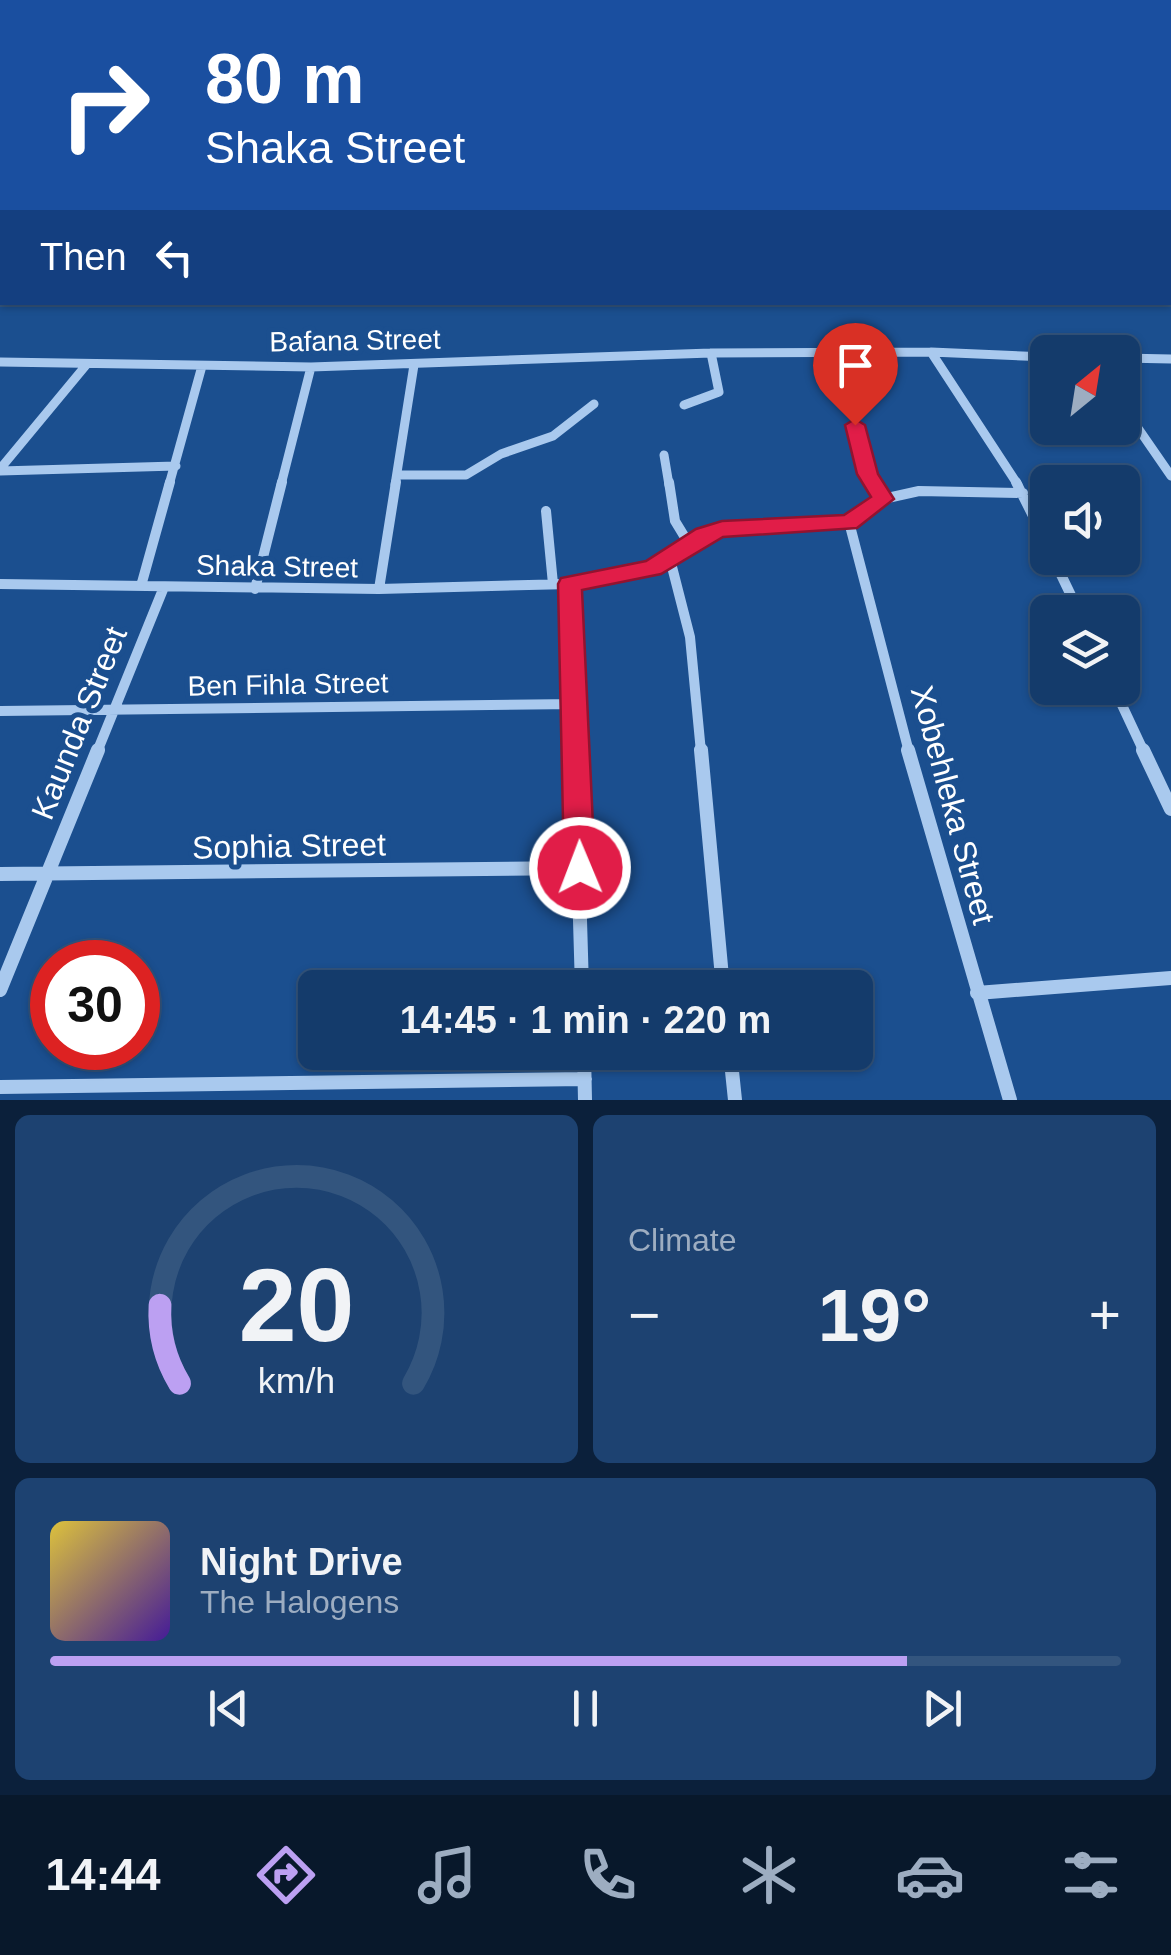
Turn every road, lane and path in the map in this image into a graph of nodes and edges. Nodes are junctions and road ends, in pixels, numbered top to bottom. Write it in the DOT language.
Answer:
graph roads {
  1 [pos="931,352"];
  2 [pos="711,353"];
  3 [pos="1170,355"];
  4 [pos="1030,356"];
  5 [pos="1140,357"];
  6 [pos="1,364"];
  7 [pos="87,364"];
  8 [pos="414,365"];
  9 [pos="202,366"];
  10 [pos="312,367"];
  11 [pos="594,404"];
  12 [pos="684,405"];
  13 [pos="855,425"];
  14 [pos="1140,431"];
  15 [pos="664,455"];
  16 [pos="176,466"];
  17 [pos="0,470"];
  18 [pos="397,475"];
  19 [pos="1171,476"];
  20 [pos="1022,493"];
  21 [pos="883,499"];
  22 [pos="1030,509"];
  23 [pos="546,510"];
  24 [pos="849,522"];
  25 [pos="690,544"];
  26 [pos="670,559"];
  27 [pos="0,584"];
  28 [pos="553,584"];
  29 [pos="570,584"];
  30 [pos="141,586"];
  31 [pos="164,586"];
  32 [pos="255,588"];
  33 [pos="380,589"];
  34 [pos="576,704"];
  35 [pos="1122,705"];
  36 [pos="0,712"];
  37 [pos="114,712"];
  38 [pos="1171,809"];
  39 [pos="580,868"];
  40 [pos="0,874"];
  41 [pos="46,875"];
  42 [pos="582,970"];
  43 [pos="721,970"];
  44 [pos="1171,978"];
  45 [pos="0,990"];
  46 [pos="976,992"];
  47 [pos="585,1070"];
  48 [pos="732,1070"];
  49 [pos="585,1079"];
  50 [pos="0,1087"];
  51 [pos="585,1100"];
  52 [pos="735,1100"];
  53 [pos="1010,1100"];
  1 -- 2 [label="street, Bafana Street"];
  1 -- 4 [label="street, Bafana Street"];
  1 -- 20 [label="street"];
  2 -- 8 [label="street, Bafana Street"];
  2 -- 12 [label="street"];
  3 -- 5 [label="street"];
  6 -- 7 [label="street, Bafana Street"];
  7 -- 9 [label="street, Bafana Street"];
  7 -- 17 [label="street"];
  8 -- 10 [label="street, Bafana Street"];
  8 -- 18 [label="street"];
  9 -- 10 [label="street, Bafana Street"];
  9 -- 16 [label="street"];
  10 -- 32 [label="street"];
  11 -- 18 [label="street"];
  13 -- 21 [label="street"];
  14 -- 19 [label="street"];
  15 -- 25 [label="street"];
  16 -- 17 [label="street"];
  16 -- 30 [label="street"];
  18 -- 33 [label="street"];
  20 -- 21 [label="street"];
  20 -- 22 [label="street"];
  21 -- 24 [label="street"];
  23 -- 28 [label="street"];
  24 -- 25 [label="street, Shaka Street"];
  24 -- 46 [label="street, Xobehleka Street"];
  25 -- 26 [label="street, Shaka Street"];
  26 -- 29 [label="street, Shaka Street"];
  26 -- 43 [label="street"];
  27 -- 30 [label="street, Shaka Street"];
  28 -- 29 [label="street, Shaka Street"];
  28 -- 33 [label="street, Shaka Street"];
  29 -- 34 [label="street"];
  30 -- 31 [label="street, Shaka Street"];
  31 -- 32 [label="street, Shaka Street"];
  31 -- 37 [label="street, Kaunda Street"];
  32 -- 33 [label="street, Shaka Street"];
  34 -- 37 [label="street, Ben Fihla Street"];
  34 -- 39 [label="street"];
  35 -- 38 [label="street"];
  36 -- 37 [label="street, Ben Fihla Street"];
  37 -- 41 [label="street, Kaunda Street"];
  39 -- 41 [label="street, Sophia Street"];
  39 -- 42 [label="street"];
  40 -- 41 [label="street, Sophia Street"];
  41 -- 45 [label="street, Kaunda Street"];
  44 -- 46 [label="street"];
  46 -- 53 [label="street, Xobehleka Street"];
  47 -- 49 [label="street"];
  48 -- 52 [label="street"];
  49 -- 50 [label="street"];
  49 -- 51 [label="street"];
}
